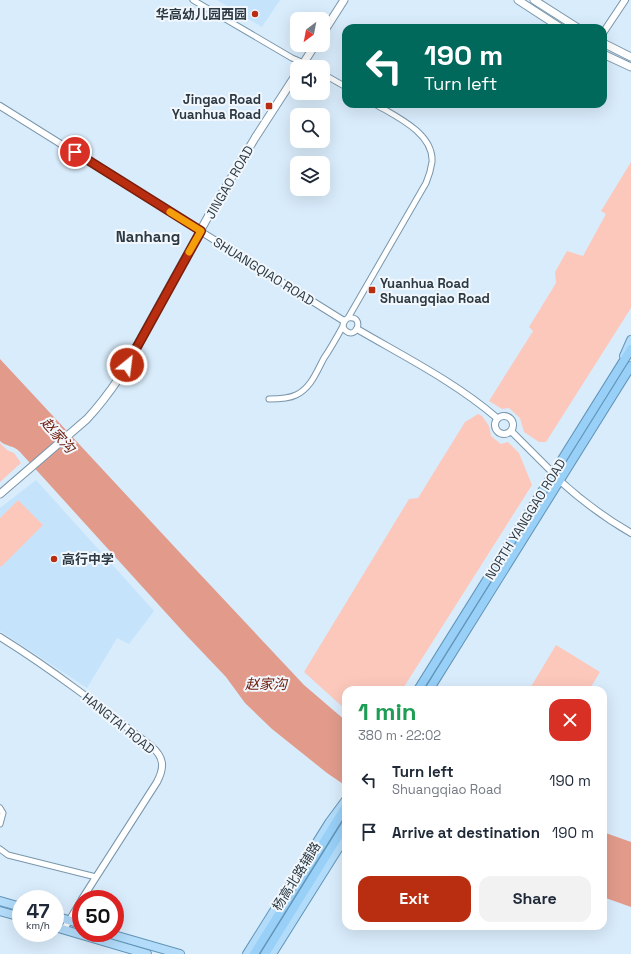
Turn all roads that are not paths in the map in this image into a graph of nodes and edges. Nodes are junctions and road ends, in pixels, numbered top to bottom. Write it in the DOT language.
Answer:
graph roads {
  1 [pos="193,0"];
  2 [pos="344,0"];
  3 [pos="518,0"];
  4 [pos="534,0"];
  5 [pos="625,0"];
  6 [pos="330,22"];
  7 [pos="555,24"];
  8 [pos="572,24"];
  9 [pos="607,27"];
  10 [pos="607,45"];
  11 [pos="607,56"];
  12 [pos="631,57"];
  13 [pos="295,60"];
  14 [pos="631,67"];
  15 [pos="330,78"];
  16 [pos="290,84"];
  17 [pos="342,85"];
  18 [pos="0,106"];
  19 [pos="382,108"];
  20 [pos="201,231"];
  21 [pos="345,322"];
  22 [pos="357,329"];
  23 [pos="631,340"];
  24 [pos="631,349"];
  25 [pos="631,367"];
  26 [pos="615,374"];
  27 [pos="269,399"];
  28 [pos="497,418"];
  29 [pos="511,431"];
  30 [pos="553,473"];
  31 [pos="559,480"];
  32 [pos="0,494"];
  33 [pos="631,533"];
  34 [pos="0,637"];
  35 [pos="420,686"];
  36 [pos="432,686"];
  37 [pos="342,805"];
  38 [pos="0,808"];
  39 [pos="342,812"];
  40 [pos="0,824"];
  41 [pos="342,830"];
  42 [pos="342,842"];
  43 [pos="0,849"];
  44 [pos="96,877"];
  45 [pos="88,890"];
  46 [pos="0,901"];
  47 [pos="12,904"];
  48 [pos="0,911"];
  49 [pos="12,914"];
  50 [pos="72,915"];
  51 [pos="64,919"];
  52 [pos="69,920"];
  53 [pos="72,921"];
  54 [pos="64,929"];
  55 [pos="124,938"];
  56 [pos="148,954"];
  57 [pos="180,954"];
  58 [pos="247,954"];
  59 [pos="254,954"];
  60 [pos="265,954"];
  61 [pos="272,954"];
  1 -- 13 [label="street"];
  2 -- 6 [label="main road"];
  3 -- 7 [label="main road"];
  4 -- 8 [label="main road"];
  5 -- 9 [label="street"];
  10 -- 12 [label="main road"];
  11 -- 14 [label="main road"];
  15 -- 17 [label="street"];
  16 -- 20 [label="main road, JINGAO ROAD"];
  18 -- 20 [label="street, SHUANGQIAO ROAD"];
  19 -- 21 [label="street"];
  20 -- 21 [label="street, SHUANGQIAO ROAD"];
  20 -- 32 [label="main road, JINGAO ROAD"];
  21 -- 22 [label="street"];
  21 -- 22 [label="street"];
  21 -- 27 [label="street"];
  22 -- 28 [label="street"];
  23 -- 26 [label="main road"];
  24 -- 26 [label="highway, NORTH YANGGAO ROAD"];
  25 -- 31 [label="highway, NORTH YANGGAO ROAD"];
  26 -- 30 [label="highway, NORTH YANGGAO ROAD"];
  28 -- 29 [label="street"];
  28 -- 29 [label="street"];
  29 -- 30 [label="street"];
  30 -- 35 [label="highway, NORTH YANGGAO ROAD"];
  31 -- 33 [label="street"];
  31 -- 36 [label="highway, NORTH YANGGAO ROAD"];
  34 -- 44 [label="street, HANGTAI ROAD"];
  37 -- 58 [label="main road, 杨高北路辅路"];
  38 -- 40 [label="street"];
  39 -- 59 [label="highway"];
  41 -- 60 [label="highway"];
  42 -- 61 [label="main road, 杨高北路辅路"];
  43 -- 44 [label="street"];
  44 -- 45 [label="street, HANGTAI ROAD"];
  46 -- 47 [label="main road"];
  48 -- 49 [label="main road"];
  50 -- 52 [label="street, HANGTAI ROAD"];
  51 -- 52 [label="main road"];
  52 -- 53 [label="main road"];
  52 -- 54 [label="street, HANGTAI ROAD"];
  54 -- 56 [label="main road"];
  55 -- 57 [label="main road"];
}
